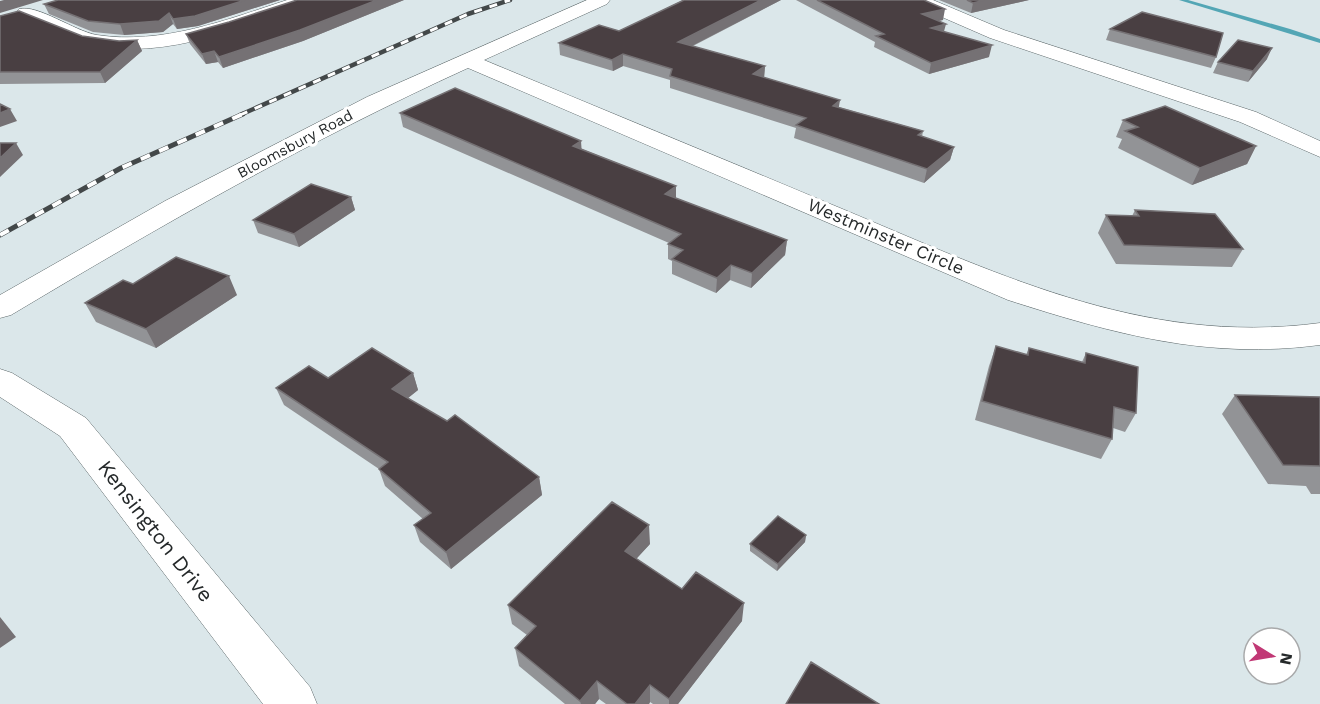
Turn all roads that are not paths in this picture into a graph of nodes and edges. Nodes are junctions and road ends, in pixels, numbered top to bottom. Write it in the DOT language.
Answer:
graph roads {
  1 [pos="304,0"];
  2 [pos="601,0"];
  3 [pos="918,0"];
  4 [pos="47,7"];
  5 [pos="469,61"];
  6 [pos="1320,150"];
  7 [pos="0,308"];
  8 [pos="1320,334"];
  9 [pos="0,381"];
  10 [pos="293,704"];
  1 -- 4 [label="street"];
  2 -- 5 [label="street, Bloomsbury Road"];
  3 -- 6 [label="street"];
  5 -- 7 [label="street, Bloomsbury Road"];
  5 -- 8 [label="street, Westminster Circle"];
  9 -- 10 [label="street, Kensington Drive"];
}
